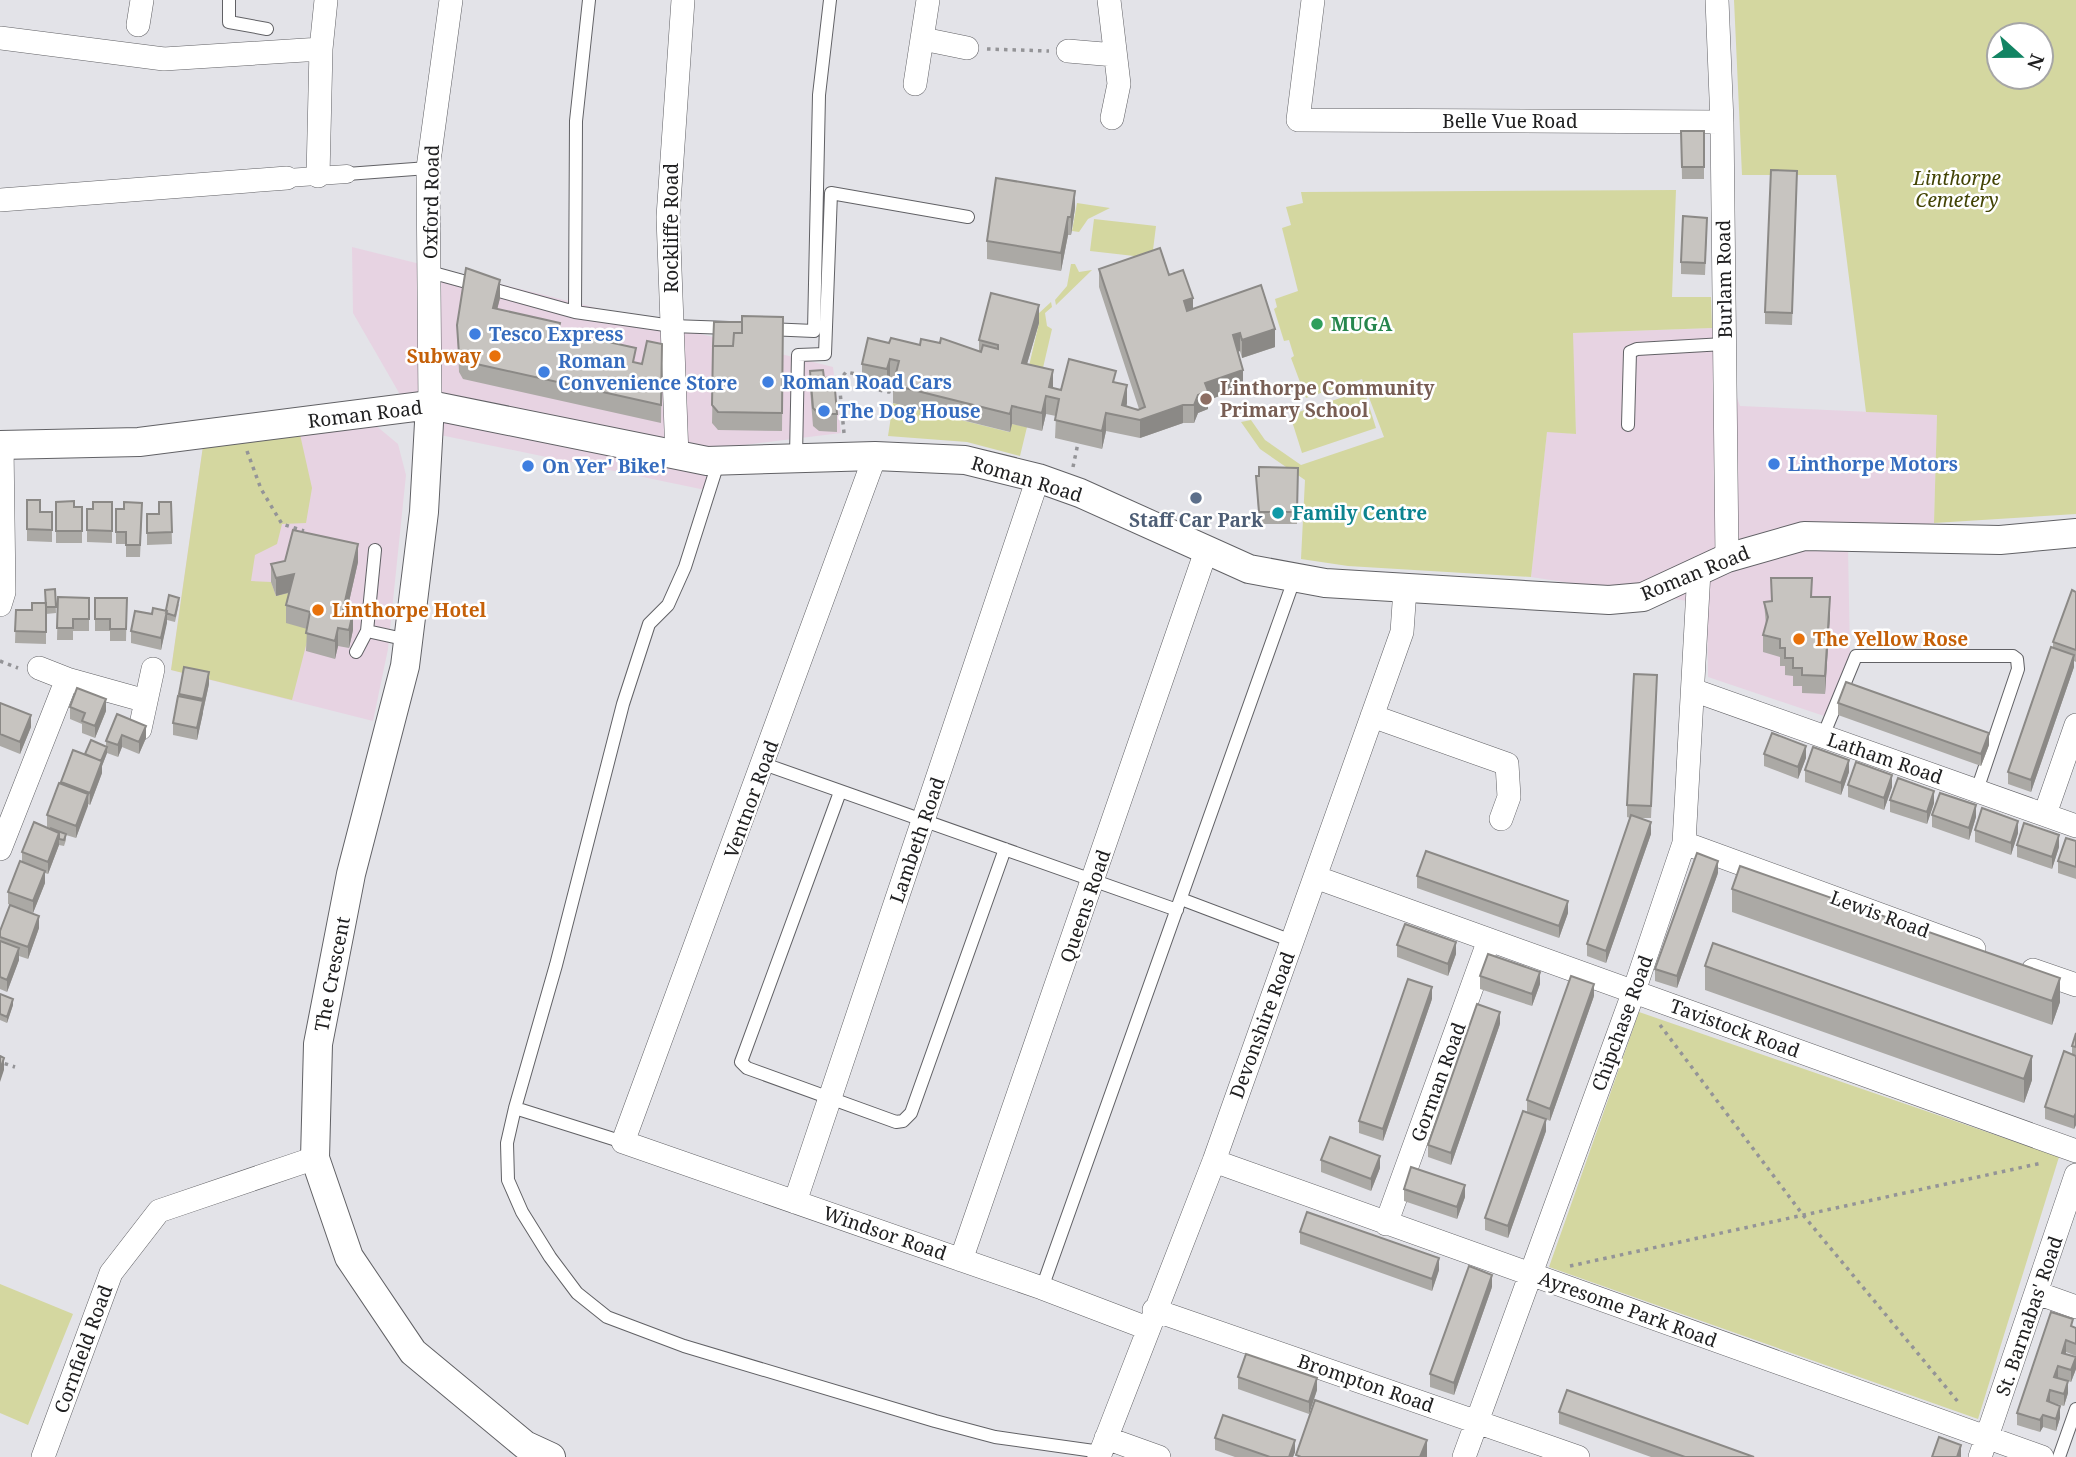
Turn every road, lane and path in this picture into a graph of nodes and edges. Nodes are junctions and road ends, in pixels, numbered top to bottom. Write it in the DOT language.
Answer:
graph roads {
  1 [pos="142,0"];
  2 [pos="229,0"];
  3 [pos="326,0"];
  4 [pos="451,0"];
  5 [pos="589,0"];
  6 [pos="683,0"];
  7 [pos="830,0"];
  8 [pos="928,0"];
  9 [pos="1109,0"];
  10 [pos="1312,0"];
  11 [pos="1717,0"];
  12 [pos="138,25"];
  13 [pos="267,29"];
  14 [pos="0,38"];
  15 [pos="922,39"];
  16 [pos="967,48"];
  17 [pos="321,49"];
  18 [pos="1068,51"];
  19 [pos="1115,55"];
  20 [pos="915,84"];
  21 [pos="1112,118"];
  22 [pos="1722,122"];
  23 [pos="428,168"];
  24 [pos="347,174"];
  25 [pos="317,176"];
  26 [pos="286,178"];
  27 [pos="0,200"];
  28 [pos="968,217"];
  29 [pos="430,272"];
  30 [pos="575,312"];
  31 [pos="672,326"];
  32 [pos="1724,344"];
  33 [pos="893,377"];
  34 [pos="430,405"];
  35 [pos="1628,425"];
  36 [pos="844,433"];
  37 [pos="243,440"];
  38 [pos="1078,443"];
  39 [pos="1,445"];
  40 [pos="677,456"];
  41 [pos="875,456"];
  42 [pos="796,457"];
  43 [pos="719,460"];
  44 [pos="1072,469"];
  45 [pos="1038,478"];
  46 [pos="304,531"];
  47 [pos="2076,534"];
  48 [pos="375,550"];
  49 [pos="1206,551"];
  50 [pos="1727,558"];
  51 [pos="1699,571"];
  52 [pos="1295,577"];
  53 [pos="1405,589"];
  54 [pos="0,605"];
  55 [pos="367,631"];
  56 [pos="408,640"];
  57 [pos="356,652"];
  58 [pos="39,668"];
  59 [pos="153,669"];
  60 [pos="67,680"];
  61 [pos="1693,690"];
  62 [pos="146,701"];
  63 [pos="1372,716"];
  64 [pos="2076,725"];
  65 [pos="140,729"];
  66 [pos="1823,736"];
  67 [pos="764,764"];
  68 [pos="1977,790"];
  69 [pos="840,792"];
  70 [pos="10,794"];
  71 [pos="2045,814"];
  72 [pos="1501,819"];
  73 [pos="923,821"];
  74 [pos="2076,826"];
  75 [pos="1684,844"];
  76 [pos="0,849"];
  77 [pos="1005,849"];
  78 [pos="1315,877"];
  79 [pos="1094,879"];
  80 [pos="1179,905"];
  81 [pos="1489,940"];
  82 [pos="1292,941"];
  83 [pos="2076,985"];
  84 [pos="1634,991"];
  85 [pos="1658,1023"];
  86 [pos="0,1057"];
  87 [pos="15,1067"];
  88 [pos="830,1099"];
  89 [pos="515,1108"];
  90 [pos="623,1142"];
  91 [pos="2076,1151"];
  92 [pos="316,1158"];
  93 [pos="1214,1161"];
  94 [pos="2049,1161"];
  95 [pos="2076,1175"];
  96 [pos="795,1202"];
  97 [pos="1803,1215"];
  98 [pos="1386,1224"];
  99 [pos="961,1260"];
  100 [pos="1531,1275"];
  101 [pos="1042,1288"];
  102 [pos="2038,1293"];
  103 [pos="2076,1307"];
  104 [pos="1150,1319"];
  105 [pos="1961,1405"];
  106 [pos="2076,1409"];
  107 [pos="1477,1421"];
  108 [pos="1984,1447"];
  109 [pos="1102,1449"];
  110 [pos="43,1457"];
  111 [pos="551,1457"];
  112 [pos="1159,1457"];
  113 [pos="1464,1457"];
  114 [pos="1578,1457"];
  115 [pos="2042,1457"];
  116 [pos="2059,1457"];
  1 -- 12 [label="street"];
  2 -- 13 [label="lane"];
  3 -- 17 [label="street"];
  4 -- 23 [label="street, Oxford Road"];
  5 -- 30 [label="lane"];
  6 -- 31 [label="street, Rockliffe Road"];
  7 -- 31 [label="lane"];
  8 -- 15 [label="street"];
  9 -- 19 [label="street"];
  10 -- 22 [label="street, Belle Vue Road"];
  11 -- 22 [label="street, Burlam Road"];
  14 -- 17 [label="street"];
  15 -- 16 [label="street"];
  15 -- 20 [label="street"];
  16 -- 18 [label="path"];
  17 -- 25 [label="street"];
  18 -- 19 [label="street"];
  19 -- 21 [label="street"];
  22 -- 32 [label="street, Burlam Road"];
  23 -- 24 [label="lane"];
  23 -- 29 [label="street, Oxford Road"];
  24 -- 25 [label="street"];
  25 -- 26 [label="street"];
  26 -- 27 [label="street"];
  28 -- 42 [label="lane"];
  29 -- 30 [label="lane"];
  29 -- 34 [label="street, Oxford Road"];
  30 -- 31 [label="lane"];
  31 -- 40 [label="street, Rockliffe Road"];
  32 -- 35 [label="lane"];
  32 -- 50 [label="street, Burlam Road"];
  33 -- 36 [label="path"];
  34 -- 39 [label="street, Roman Road"];
  34 -- 40 [label="street, Roman Road"];
  34 -- 56 [label="street, The Crescent"];
  37 -- 46 [label="path"];
  38 -- 44 [label="path"];
  39 -- 54 [label="street"];
  40 -- 43 [label="street, Roman Road"];
  41 -- 42 [label="street, Roman Road"];
  41 -- 45 [label="street, Roman Road"];
  41 -- 67 [label="street, Ventnor Road"];
  42 -- 43 [label="street, Roman Road"];
  43 -- 89 [label="lane"];
  45 -- 49 [label="street, Roman Road"];
  45 -- 73 [label="street, Lambeth Road"];
  47 -- 50 [label="street, Roman Road"];
  48 -- 55 [label="lane"];
  49 -- 52 [label="street, Roman Road"];
  49 -- 79 [label="street, Queens Road"];
  50 -- 51 [label="street, Roman Road"];
  51 -- 53 [label="street, Roman Road"];
  51 -- 61 [label="street, Chipchase Road"];
  52 -- 53 [label="street, Roman Road"];
  52 -- 80 [label="lane"];
  53 -- 63 [label="street, Devonshire Road"];
  55 -- 56 [label="lane"];
  55 -- 57 [label="lane"];
  56 -- 92 [label="street, The Crescent"];
  58 -- 60 [label="street"];
  59 -- 62 [label="street"];
  60 -- 62 [label="street"];
  60 -- 70 [label="street"];
  61 -- 66 [label="street, Latham Road"];
  61 -- 75 [label="street, Chipchase Road"];
  62 -- 65 [label="street"];
  63 -- 72 [label="street"];
  63 -- 78 [label="street, Devonshire Road"];
  64 -- 71 [label="street"];
  66 -- 68 [label="street, Latham Road"];
  66 -- 68 [label="lane"];
  67 -- 69 [label="lane"];
  67 -- 90 [label="street, Ventnor Road"];
  68 -- 71 [label="street, Latham Road"];
  69 -- 73 [label="lane"];
  69 -- 88 [label="lane"];
  70 -- 76 [label="street"];
  71 -- 74 [label="street, Latham Road"];
  73 -- 77 [label="lane"];
  73 -- 88 [label="street, Lambeth Road"];
  75 -- 83 [label="street, Lewis Road"];
  75 -- 84 [label="street, Chipchase Road"];
  77 -- 79 [label="lane"];
  77 -- 88 [label="lane"];
  78 -- 81 [label="street, Tavistock Road"];
  78 -- 82 [label="street, Devonshire Road"];
  79 -- 80 [label="lane"];
  79 -- 99 [label="street, Queens Road"];
  80 -- 82 [label="lane"];
  80 -- 101 [label="lane"];
  81 -- 84 [label="street, Tavistock Road"];
  81 -- 98 [label="street, Gorman Road"];
  82 -- 93 [label="street, Devonshire Road"];
  84 -- 91 [label="street, Tavistock Road"];
  84 -- 100 [label="street, Chipchase Road"];
  85 -- 97 [label="path"];
  86 -- 87 [label="path"];
  88 -- 96 [label="street, Lambeth Road"];
  89 -- 90 [label="lane"];
  89 -- 109 [label="lane"];
  90 -- 96 [label="street, Windsor Road"];
  92 -- 110 [label="street, Cornfield Road"];
  92 -- 111 [label="street, The Crescent"];
  93 -- 98 [label="street, Ayresome Park Road"];
  93 -- 104 [label="street, Devonshire Road"];
  94 -- 97 [label="path"];
  95 -- 102 [label="street, St. Barnabas' Road"];
  96 -- 99 [label="street, Windsor Road"];
  97 -- 100 [label="path"];
  97 -- 105 [label="path"];
  98 -- 100 [label="street, Ayresome Park Road"];
  99 -- 101 [label="street, Windsor Road"];
  100 -- 107 [label="street, Chipchase Road"];
  100 -- 108 [label="street, Ayresome Park Road"];
  101 -- 104 [label="street, Windsor Road"];
  102 -- 103 [label="street"];
  102 -- 108 [label="street, St. Barnabas' Road"];
  104 -- 107 [label="street, Brompton Road"];
  104 -- 109 [label="street, Devonshire Road"];
  106 -- 116 [label="lane"];
  107 -- 113 [label="street, Chipchase Road"];
  107 -- 114 [label="street, Brompton Road"];
  108 -- 115 [label="street, Ayresome Park Road"];
  109 -- 112 [label="street"];
}
